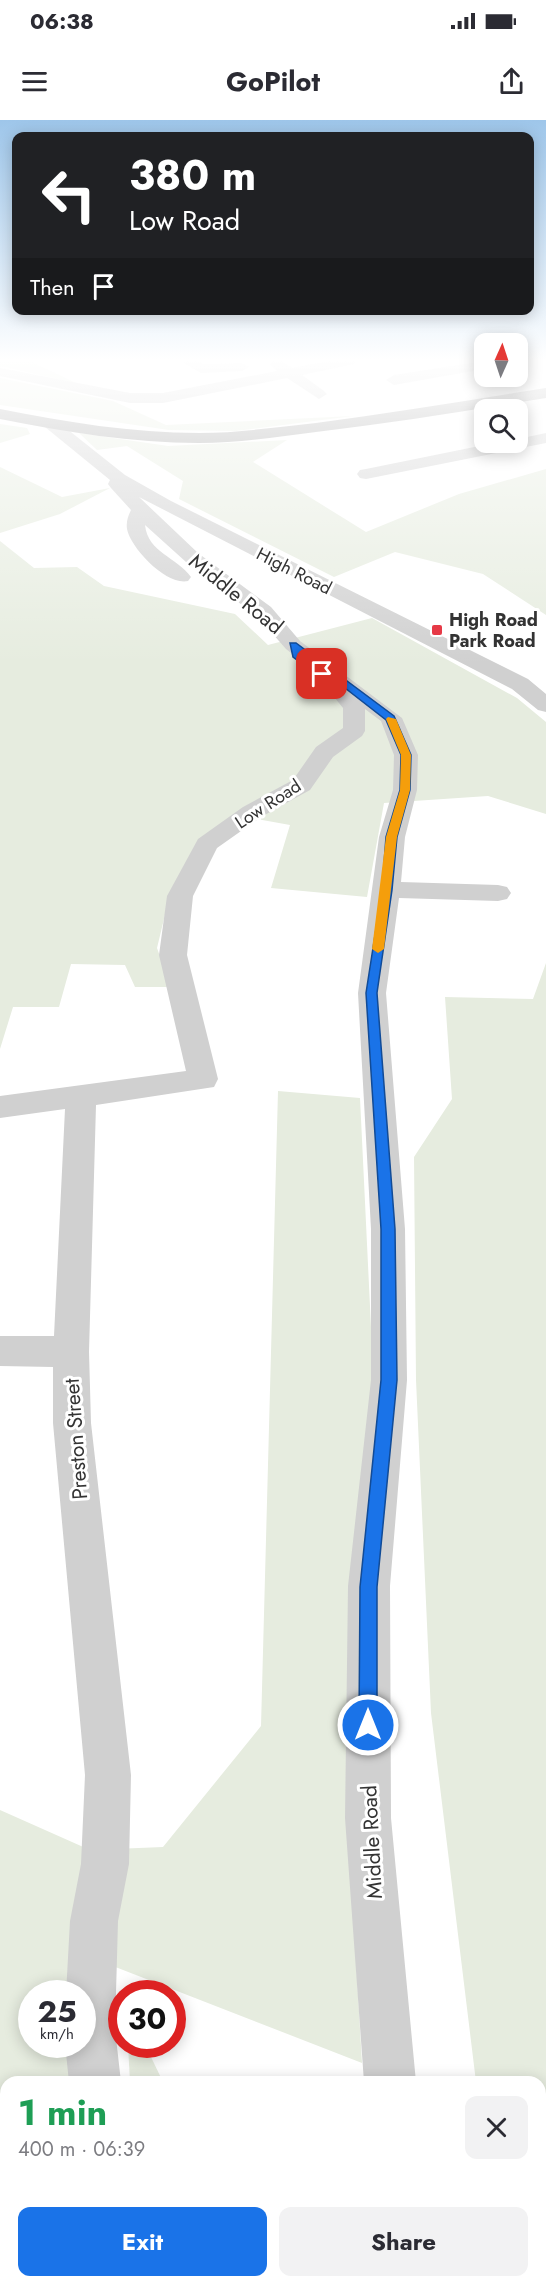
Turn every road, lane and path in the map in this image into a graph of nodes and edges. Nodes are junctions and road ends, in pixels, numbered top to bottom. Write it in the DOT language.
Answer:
graph roads {
  1 [pos="98,462"];
  2 [pos="425,462"];
  3 [pos="366,474"];
  4 [pos="119,479"];
  5 [pos="144,511"];
  6 [pos="181,577"];
  7 [pos="293,645"];
  8 [pos="546,705"];
  9 [pos="387,890"];
  10 [pos="498,893"];
  11 [pos="81,1096"];
  12 [pos="0,1107"];
  13 [pos="0,1352"];
  14 [pos="71,1352"];
  15 [pos="94,2076"];
  16 [pos="390,2076"];
  1 -- 4 [label="street, High Road"];
  2 -- 3 [label="street"];
  4 -- 5 [label="street, Middle Road"];
  4 -- 8 [label="street, High Road"];
  5 -- 6 [label="street"];
  5 -- 7 [label="street, Middle Road"];
  7 -- 9 [label="street, Middle Road"];
  7 -- 11 [label="street, Low Road"];
  9 -- 10 [label="street"];
  9 -- 16 [label="street, Middle Road"];
  11 -- 12 [label="street"];
  11 -- 14 [label="street, Preston Street"];
  13 -- 14 [label="street"];
  14 -- 15 [label="street, Preston Street"];
}
